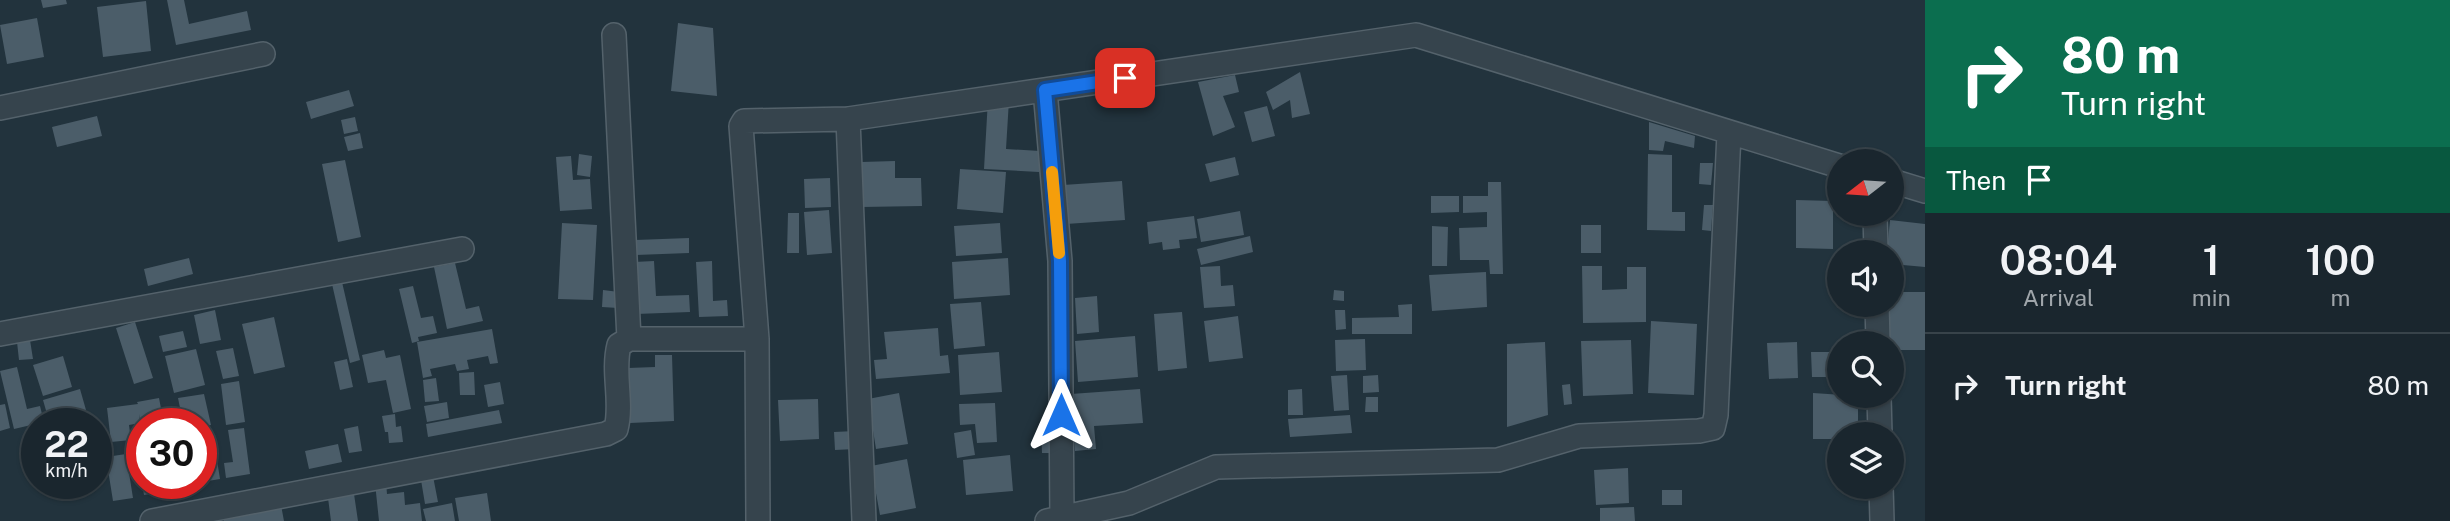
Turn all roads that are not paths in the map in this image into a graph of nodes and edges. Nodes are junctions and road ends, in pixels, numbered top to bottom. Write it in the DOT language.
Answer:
graph roads {
  1 [pos="614,35"];
  2 [pos="263,54"];
  3 [pos="1045,90"];
  4 [pos="0,108"];
  5 [pos="848,119"];
  6 [pos="1729,133"];
  7 [pos="1827,162"];
  8 [pos="1904,185"];
  9 [pos="1925,191"];
  10 [pos="462,249"];
  11 [pos="0,334"];
  12 [pos="629,339"];
  13 [pos="757,340"];
  14 [pos="1881,499"];
  15 [pos="1054,519"];
  16 [pos="152,521"];
  17 [pos="758,521"];
  18 [pos="864,521"];
  19 [pos="1882,521"];
  1 -- 12 [label="street"];
  2 -- 4 [label="street"];
  3 -- 5 [label="street"];
  3 -- 6 [label="street"];
  3 -- 15 [label="street"];
  5 -- 13 [label="street"];
  5 -- 18 [label="street"];
  6 -- 7 [label="street"];
  6 -- 15 [label="street"];
  8 -- 9 [label="street"];
  10 -- 11 [label="street"];
  12 -- 13 [label="street"];
  12 -- 16 [label="street"];
  13 -- 17 [label="street"];
  14 -- 19 [label="street"];
}
